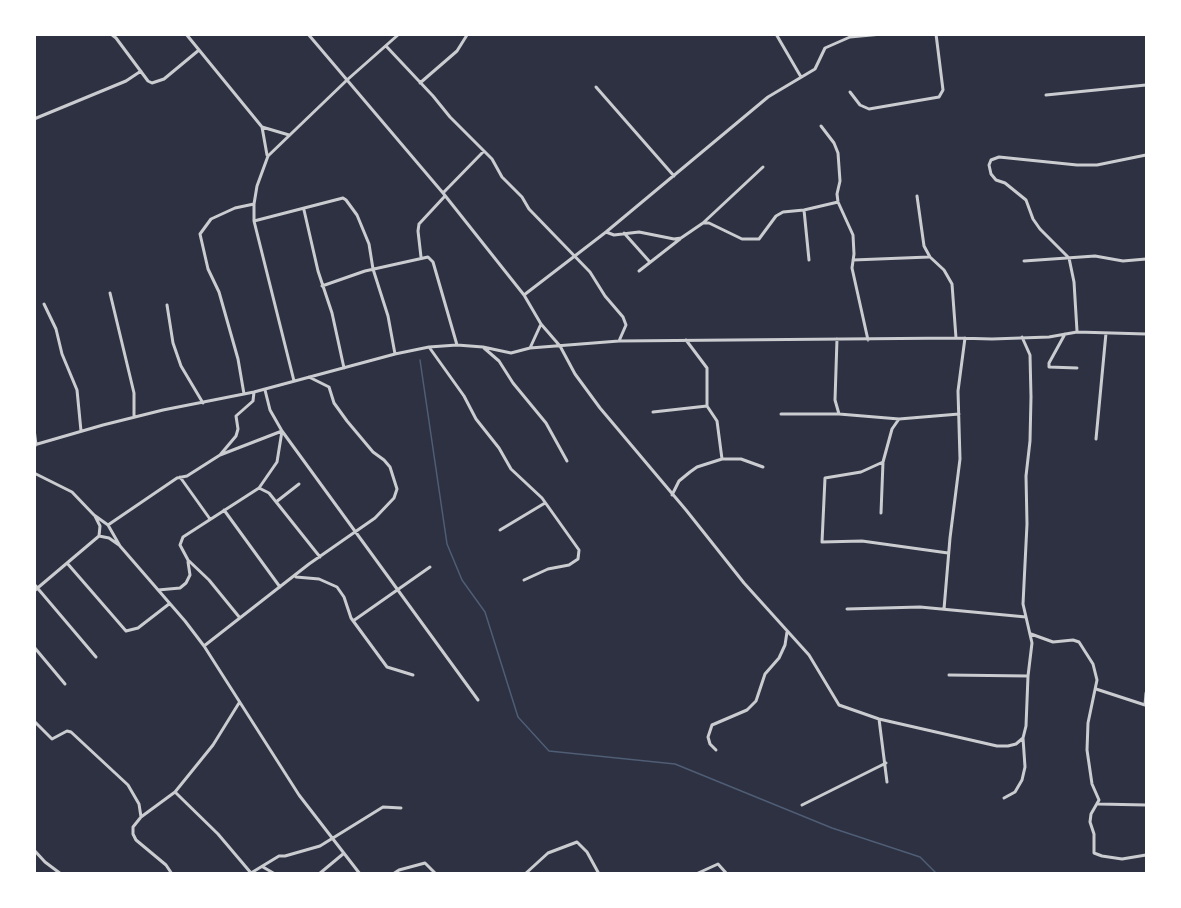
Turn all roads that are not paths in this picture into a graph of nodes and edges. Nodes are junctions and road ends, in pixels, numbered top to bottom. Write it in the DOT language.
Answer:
graph roads {
  1 [pos="111,34"];
  2 [pos="186,34"];
  3 [pos="308,34"];
  4 [pos="399,34"];
  5 [pos="776,34"];
  6 [pos="882,34"];
  7 [pos="936,34"];
  8 [pos="467,35"];
  9 [pos="386,46"];
  10 [pos="199,50"];
  11 [pos="141,71"];
  12 [pos="801,77"];
  13 [pos="347,80"];
  14 [pos="420,83"];
  15 [pos="1146,85"];
  16 [pos="596,87"];
  17 [pos="850,92"];
  18 [pos="1046,95"];
  19 [pos="34,119"];
  20 [pos="820,126"];
  21 [pos="262,127"];
  22 [pos="289,135"];
  23 [pos="484,151"];
  24 [pos="1146,155"];
  25 [pos="268,156"];
  26 [pos="762,167"];
  27 [pos="674,176"];
  28 [pos="444,194"];
  29 [pos="917,196"];
  30 [pos="838,202"];
  31 [pos="254,204"];
  32 [pos="303,209"];
  33 [pos="804,210"];
  34 [pos="254,221"];
  35 [pos="704,223"];
  36 [pos="606,232"];
  37 [pos="624,234"];
  38 [pos="681,238"];
  39 [pos="421,257"];
  40 [pos="930,257"];
  41 [pos="574,258"];
  42 [pos="1069,258"];
  43 [pos="1146,259"];
  44 [pos="809,260"];
  45 [pos="853,260"];
  46 [pos="650,261"];
  47 [pos="1024,261"];
  48 [pos="374,269"];
  49 [pos="639,271"];
  50 [pos="322,286"];
  51 [pos="110,292"];
  52 [pos="524,295"];
  53 [pos="44,304"];
  54 [pos="167,305"];
  55 [pos="541,324"];
  56 [pos="1077,332"];
  57 [pos="1106,333"];
  58 [pos="1065,334"];
  59 [pos="1146,334"];
  60 [pos="1022,337"];
  61 [pos="956,338"];
  62 [pos="965,338"];
  63 [pos="837,339"];
  64 [pos="686,340"];
  65 [pos="868,340"];
  66 [pos="619,341"];
  67 [pos="457,345"];
  68 [pos="560,346"];
  69 [pos="429,347"];
  70 [pos="483,347"];
  71 [pos="530,348"];
  72 [pos="395,354"];
  73 [pos="344,368"];
  74 [pos="1077,368"];
  75 [pos="309,377"];
  76 [pos="294,381"];
  77 [pos="265,390"];
  78 [pos="254,392"];
  79 [pos="244,394"];
  80 [pos="202,403"];
  81 [pos="707,406"];
  82 [pos="653,412"];
  83 [pos="782,414"];
  84 [pos="839,414"];
  85 [pos="959,414"];
  86 [pos="134,417"];
  87 [pos="899,419"];
  88 [pos="34,429"];
  89 [pos="81,431"];
  90 [pos="282,431"];
  91 [pos="1096,439"];
  92 [pos="35,445"];
  93 [pos="220,455"];
  94 [pos="722,459"];
  95 [pos="567,461"];
  96 [pos="882,462"];
  97 [pos="763,467"];
  98 [pos="34,473"];
  99 [pos="180,477"];
  100 [pos="299,484"];
  101 [pos="259,488"];
  102 [pos="672,495"];
  103 [pos="276,502"];
  104 [pos="546,503"];
  105 [pos="224,510"];
  106 [pos="881,513"];
  107 [pos="94,515"];
  108 [pos="210,519"];
  109 [pos="108,525"];
  110 [pos="500,530"];
  111 [pos="356,532"];
  112 [pos="99,536"];
  113 [pos="120,546"];
  114 [pos="948,553"];
  115 [pos="320,557"];
  116 [pos="188,560"];
  117 [pos="67,563"];
  118 [pos="430,567"];
  119 [pos="295,577"];
  120 [pos="524,580"];
  121 [pos="34,584"];
  122 [pos="280,587"];
  123 [pos="36,589"];
  124 [pos="398,589"];
  125 [pos="158,590"];
  126 [pos="169,604"];
  127 [pos="847,609"];
  128 [pos="945,609"];
  129 [pos="1026,617"];
  130 [pos="240,618"];
  131 [pos="353,621"];
  132 [pos="787,632"];
  133 [pos="1031,634"];
  134 [pos="204,646"];
  135 [pos="34,647"];
  136 [pos="96,657"];
  137 [pos="413,675"];
  138 [pos="949,675"];
  139 [pos="1028,676"];
  140 [pos="65,684"];
  141 [pos="1096,689"];
  142 [pos="1146,693"];
  143 [pos="478,700"];
  144 [pos="239,703"];
  145 [pos="1146,705"];
  146 [pos="879,719"];
  147 [pos="34,721"];
  148 [pos="1023,738"];
  149 [pos="716,750"];
  150 [pos="886,763"];
  151 [pos="887,782"];
  152 [pos="175,792"];
  153 [pos="1004,798"];
  154 [pos="1098,804"];
  155 [pos="802,805"];
  156 [pos="1146,805"];
  157 [pos="401,808"];
  158 [pos="141,817"];
  159 [pos="332,839"];
  160 [pos="34,850"];
  161 [pos="344,854"];
  162 [pos="1146,855"];
  163 [pos="263,867"];
  164 [pos="61,873"];
  165 [pos="172,873"];
  166 [pos="275,873"];
  167 [pos="319,873"];
  168 [pos="360,873"];
  169 [pos="393,873"];
  170 [pos="436,873"];
  171 [pos="525,873"];
  172 [pos="599,873"];
  173 [pos="696,873"];
  174 [pos="728,873"];
  1 -- 11 [label="street"];
  2 -- 10 [label="street"];
  3 -- 13 [label="street"];
  4 -- 9 [label="street"];
  5 -- 12 [label="street"];
  6 -- 12 [label="street"];
  7 -- 17 [label="street"];
  8 -- 14 [label="street"];
  9 -- 13 [label="street"];
  9 -- 14 [label="street"];
  10 -- 11 [label="street"];
  10 -- 21 [label="street"];
  11 -- 19 [label="street"];
  12 -- 27 [label="street"];
  13 -- 22 [label="street"];
  13 -- 28 [label="street"];
  14 -- 23 [label="street"];
  15 -- 18 [label="street"];
  16 -- 27 [label="street"];
  20 -- 30 [label="street"];
  21 -- 22 [label="street"];
  21 -- 25 [label="street"];
  22 -- 25 [label="street"];
  23 -- 28 [label="street"];
  23 -- 41 [label="street"];
  24 -- 42 [label="street"];
  25 -- 31 [label="street"];
  26 -- 35 [label="street"];
  27 -- 36 [label="street"];
  28 -- 39 [label="street"];
  28 -- 52 [label="street"];
  29 -- 40 [label="street"];
  30 -- 33 [label="street"];
  30 -- 45 [label="street"];
  31 -- 34 [label="street"];
  31 -- 79 [label="street"];
  32 -- 34 [label="street"];
  32 -- 48 [label="street"];
  32 -- 50 [label="street"];
  33 -- 35 [label="street"];
  33 -- 44 [label="street"];
  34 -- 76 [label="street"];
  35 -- 38 [label="street"];
  36 -- 37 [label="street"];
  36 -- 41 [label="street"];
  37 -- 38 [label="street"];
  37 -- 46 [label="street"];
  38 -- 46 [label="street"];
  39 -- 48 [label="street"];
  39 -- 67 [label="street"];
  40 -- 45 [label="street"];
  40 -- 61 [label="street"];
  41 -- 52 [label="street"];
  41 -- 66 [label="street"];
  42 -- 43 [label="street"];
  42 -- 47 [label="street"];
  42 -- 56 [label="street"];
  45 -- 65 [label="street"];
  46 -- 49 [label="street"];
  48 -- 50 [label="street"];
  48 -- 72 [label="street"];
  50 -- 73 [label="street"];
  51 -- 86 [label="street"];
  52 -- 55 [label="street"];
  53 -- 89 [label="street"];
  54 -- 80 [label="street"];
  55 -- 68 [label="street"];
  55 -- 71 [label="street"];
  56 -- 57 [label="street"];
  56 -- 58 [label="street"];
  57 -- 59 [label="street"];
  57 -- 91 [label="street"];
  58 -- 60 [label="street"];
  58 -- 74 [label="street"];
  60 -- 62 [label="street"];
  60 -- 129 [label="street"];
  61 -- 62 [label="street"];
  61 -- 65 [label="street"];
  62 -- 85 [label="street"];
  63 -- 64 [label="street"];
  63 -- 65 [label="street"];
  63 -- 84 [label="street"];
  64 -- 66 [label="street"];
  64 -- 81 [label="street"];
  66 -- 68 [label="street"];
  67 -- 69 [label="street"];
  67 -- 70 [label="street"];
  68 -- 71 [label="street"];
  68 -- 102 [label="street"];
  69 -- 72 [label="street"];
  69 -- 104 [label="street"];
  70 -- 71 [label="street"];
  70 -- 95 [label="street"];
  72 -- 73 [label="street"];
  73 -- 75 [label="street"];
  75 -- 76 [label="street"];
  75 -- 111 [label="street"];
  76 -- 77 [label="street"];
  77 -- 78 [label="street"];
  77 -- 90 [label="street"];
  78 -- 79 [label="street"];
  78 -- 93 [label="street"];
  79 -- 80 [label="street"];
  80 -- 86 [label="street"];
  81 -- 82 [label="street"];
  81 -- 94 [label="street"];
  83 -- 84 [label="street"];
  84 -- 87 [label="street"];
  85 -- 87 [label="street"];
  85 -- 114 [label="street"];
  86 -- 89 [label="street"];
  87 -- 96 [label="street"];
  88 -- 92 [label="street"];
  89 -- 92 [label="street"];
  90 -- 93 [label="street"];
  90 -- 101 [label="street"];
  90 -- 111 [label="street"];
  93 -- 99 [label="street"];
  94 -- 97 [label="street"];
  94 -- 102 [label="street"];
  96 -- 106 [label="street"];
  96 -- 114 [label="street"];
  98 -- 107 [label="street"];
  99 -- 108 [label="street"];
  99 -- 109 [label="street"];
  100 -- 103 [label="street"];
  101 -- 103 [label="street"];
  101 -- 105 [label="street"];
  102 -- 132 [label="street"];
  103 -- 115 [label="street"];
  104 -- 110 [label="street"];
  104 -- 120 [label="street"];
  105 -- 108 [label="street"];
  105 -- 122 [label="street"];
  107 -- 109 [label="street"];
  107 -- 112 [label="street"];
  108 -- 116 [label="street"];
  109 -- 113 [label="street"];
  111 -- 115 [label="street"];
  111 -- 124 [label="street"];
  112 -- 113 [label="street"];
  112 -- 117 [label="street"];
  113 -- 125 [label="street"];
  114 -- 128 [label="street"];
  115 -- 119 [label="street"];
  116 -- 125 [label="street"];
  116 -- 130 [label="street"];
  117 -- 123 [label="street"];
  117 -- 126 [label="street"];
  118 -- 124 [label="street"];
  119 -- 122 [label="street"];
  119 -- 131 [label="street"];
  121 -- 123 [label="street"];
  122 -- 130 [label="street"];
  123 -- 136 [label="street"];
  124 -- 131 [label="street"];
  124 -- 143 [label="street"];
  125 -- 126 [label="street"];
  126 -- 134 [label="street"];
  127 -- 128 [label="street"];
  128 -- 129 [label="street"];
  129 -- 133 [label="street"];
  130 -- 134 [label="street"];
  131 -- 137 [label="street"];
  132 -- 146 [label="street"];
  132 -- 149 [label="street"];
  133 -- 139 [label="street"];
  133 -- 141 [label="street"];
  134 -- 144 [label="street"];
  135 -- 140 [label="street"];
  138 -- 139 [label="street"];
  139 -- 148 [label="street"];
  141 -- 145 [label="street"];
  141 -- 154 [label="street"];
  142 -- 145 [label="street"];
  144 -- 152 [label="street"];
  144 -- 159 [label="street"];
  146 -- 148 [label="street"];
  146 -- 150 [label="street"];
  147 -- 158 [label="street"];
  148 -- 153 [label="street"];
  150 -- 151 [label="street"];
  150 -- 155 [label="street"];
  152 -- 158 [label="street"];
  152 -- 163 [label="street"];
  154 -- 156 [label="street"];
  154 -- 162 [label="street"];
  157 -- 159 [label="street"];
  158 -- 165 [label="street"];
  159 -- 161 [label="street"];
  159 -- 163 [label="street"];
  160 -- 164 [label="street"];
  161 -- 167 [label="street"];
  161 -- 168 [label="street"];
  163 -- 166 [label="street"];
  169 -- 170 [label="street"];
  171 -- 172 [label="street"];
  173 -- 174 [label="street"];
}
